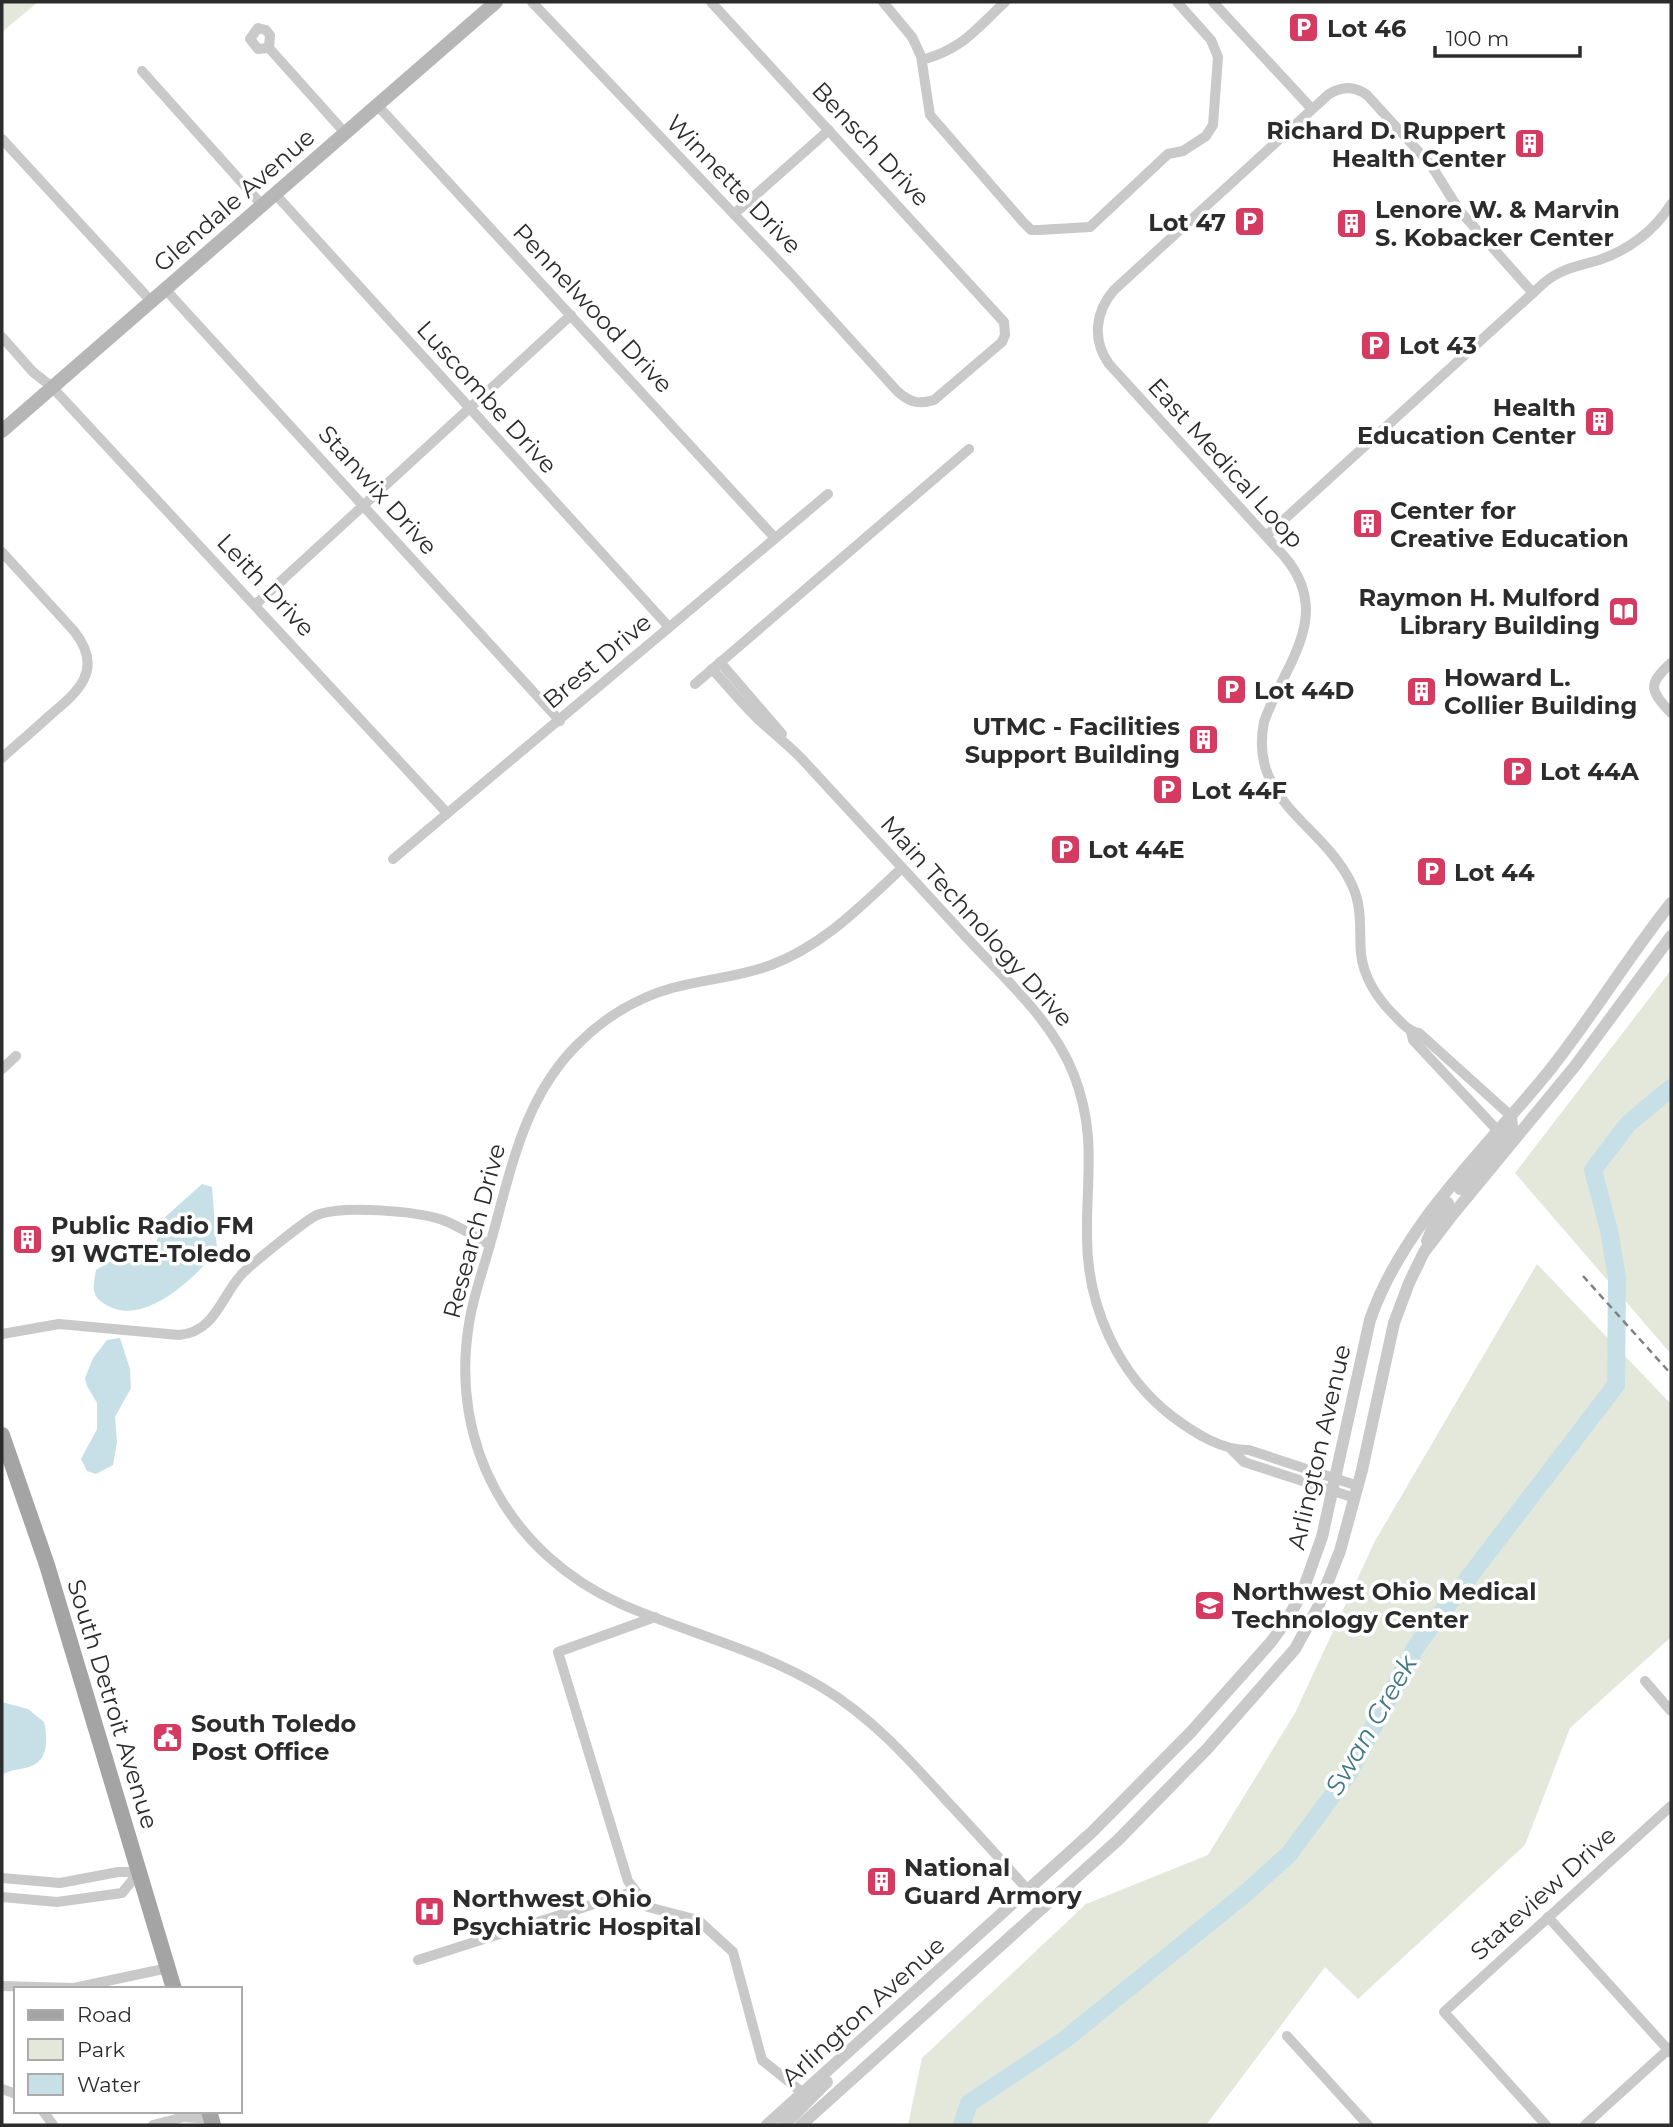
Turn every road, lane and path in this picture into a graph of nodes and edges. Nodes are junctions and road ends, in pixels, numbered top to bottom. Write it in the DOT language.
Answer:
graph roads {
  1 [pos="496,2"];
  2 [pos="531,2"];
  3 [pos="711,2"];
  4 [pos="883,2"];
  5 [pos="1005,2"];
  6 [pos="1177,2"];
  7 [pos="1213,2"];
  8 [pos="269,48"];
  9 [pos="922,60"];
  10 [pos="142,71"];
  11 [pos="378,106"];
  12 [pos="1312,109"];
  13 [pos="829,130"];
  14 [pos="346,134"];
  15 [pos="2,139"];
  16 [pos="276,195"];
  17 [pos="1671,204"];
  18 [pos="263,206"];
  19 [pos="734,214"];
  20 [pos="165,289"];
  21 [pos="1533,293"];
  22 [pos="150,301"];
  23 [pos="572,315"];
  24 [pos="2,337"];
  25 [pos="52,387"];
  26 [pos="904,397"];
  27 [pos="470,410"];
  28 [pos="2,431"];
  29 [pos="969,449"];
  30 [pos="828,494"];
  31 [pos="364,505"];
  32 [pos="1266,536"];
  33 [pos="775,538"];
  34 [pos="2,552"];
  35 [pos="6,565"];
  36 [pos="256,604"];
  37 [pos="669,627"];
  38 [pos="1671,663"];
  39 [pos="716,665"];
  40 [pos="695,684"];
  41 [pos="1671,713"];
  42 [pos="560,720"];
  43 [pos="2,758"];
  44 [pos="447,813"];
  45 [pos="393,859"];
  46 [pos="902,868"];
  47 [pos="1671,903"];
  48 [pos="1671,936"];
  49 [pos="1411,1032"];
  50 [pos="16,1056"];
  51 [pos="2,1069"];
  52 [pos="1511,1116"];
  53 [pos="1498,1131"];
  54 [pos="490,1245"];
  55 [pos="1424,1252"];
  56 [pos="2,1334"];
  57 [pos="2,1435"];
  58 [pos="1335,1485"];
  59 [pos="1357,1492"];
  60 [pos="655,1617"];
  61 [pos="1645,1681"];
  62 [pos="1671,1711"];
  63 [pos="1671,1806"];
  64 [pos="139,1872"];
  65 [pos="2,1878"];
  66 [pos="1028,1890"];
  67 [pos="635,1891"];
  68 [pos="2,1897"];
  69 [pos="1044,1908"];
  70 [pos="1548,1917"];
  71 [pos="418,1960"];
  72 [pos="168,1968"];
  73 [pos="928,1980"];
  74 [pos="2,1986"];
  75 [pos="38,1987"];
  76 [pos="79,1987"];
  77 [pos="173,1987"];
  78 [pos="1287,2036"];
  79 [pos="1670,2050"];
  80 [pos="803,2093"];
  81 [pos="208,2120"];
  82 [pos="153,2125"];
  83 [pos="767,2125"];
  84 [pos="784,2125"];
  85 [pos="802,2125"];
  86 [pos="1368,2125"];
  87 [pos="1546,2125"];
  88 [pos="1585,2125"];
  1 -- 11 [label="main road, Glendale Avenue"];
  2 -- 19 [label="street, Winnette Drive"];
  3 -- 13 [label="street, Bensch Drive"];
  4 -- 9 [label="street"];
  5 -- 9 [label="street"];
  6 -- 9 [label="street"];
  7 -- 12 [label="street"];
  8 -- 14 [label="street"];
  10 -- 18 [label="street"];
  11 -- 14 [label="main road, Glendale Avenue"];
  11 -- 23 [label="street, Pennelwood Drive"];
  12 -- 21 [label="street, East Medical Loop"];
  12 -- 32 [label="street, East Medical Loop"];
  13 -- 19 [label="street"];
  13 -- 26 [label="street, Bensch Drive"];
  14 -- 16 [label="main road, Glendale Avenue"];
  15 -- 22 [label="street"];
  16 -- 18 [label="main road, Glendale Avenue"];
  16 -- 27 [label="street, Luscombe Drive"];
  17 -- 21 [label="street"];
  18 -- 20 [label="main road, Glendale Avenue"];
  19 -- 26 [label="street, Winnette Drive"];
  20 -- 22 [label="main road, Glendale Avenue"];
  20 -- 31 [label="street, Stanwix Drive"];
  21 -- 32 [label="street"];
  22 -- 25 [label="main road, Glendale Avenue"];
  23 -- 27 [label="street"];
  23 -- 33 [label="street, Pennelwood Drive"];
  24 -- 25 [label="street, Leith Drive"];
  25 -- 28 [label="main road, Glendale Avenue"];
  25 -- 36 [label="street, Leith Drive"];
  27 -- 31 [label="street"];
  27 -- 37 [label="street, Luscombe Drive"];
  29 -- 39 [label="street"];
  30 -- 33 [label="street, Brest Drive"];
  31 -- 36 [label="street"];
  31 -- 42 [label="street, Stanwix Drive"];
  32 -- 49 [label="street, East Medical Loop"];
  33 -- 37 [label="street, Brest Drive"];
  34 -- 35 [label="street"];
  35 -- 43 [label="street"];
  36 -- 44 [label="street, Leith Drive"];
  37 -- 42 [label="street, Brest Drive"];
  38 -- 41 [label="street"];
  39 -- 40 [label="street"];
  39 -- 46 [label="street, Main Technology Drive"];
  42 -- 44 [label="street, Brest Drive"];
  44 -- 45 [label="street, Brest Drive"];
  46 -- 54 [label="street, Research Drive"];
  46 -- 58 [label="street, Main Technology Drive"];
  47 -- 52 [label="street, Arlington Avenue"];
  48 -- 55 [label="street, Arlington Avenue"];
  49 -- 52 [label="street, East Medical Loop"];
  49 -- 53 [label="street, East Medical Loop"];
  50 -- 51 [label="street"];
  52 -- 53 [label="street, Arlington Avenue"];
  52 -- 55 [label="street"];
  53 -- 58 [label="street, Arlington Avenue"];
  54 -- 56 [label="street"];
  54 -- 60 [label="street, Research Drive"];
  55 -- 59 [label="street, Arlington Avenue"];
  57 -- 64 [label="main road, South Detroit Avenue"];
  58 -- 59 [label="street, Main Technology Drive"];
  58 -- 66 [label="street, Arlington Avenue"];
  59 -- 69 [label="street, Arlington Avenue"];
  60 -- 66 [label="street, Research Drive"];
  60 -- 67 [label="street"];
  61 -- 62 [label="street"];
  63 -- 70 [label="street, Stateview Drive"];
  64 -- 65 [label="street"];
  64 -- 68 [label="street"];
  64 -- 72 [label="main road, South Detroit Avenue"];
  66 -- 69 [label="street, Research Drive"];
  66 -- 73 [label="street, Arlington Avenue"];
  67 -- 71 [label="street"];
  67 -- 80 [label="street"];
  69 -- 85 [label="street, Arlington Avenue"];
  70 -- 79 [label="street"];
  70 -- 87 [label="street, Stateview Drive"];
  72 -- 76 [label="street"];
  72 -- 77 [label="main road, South Detroit Avenue"];
  73 -- 80 [label="street, Arlington Avenue"];
  73 -- 84 [label="street"];
  74 -- 75 [label="street"];
  78 -- 86 [label="street"];
  79 -- 88 [label="street"];
  80 -- 83 [label="street, Arlington Avenue"];
  81 -- 82 [label="street"];
}
